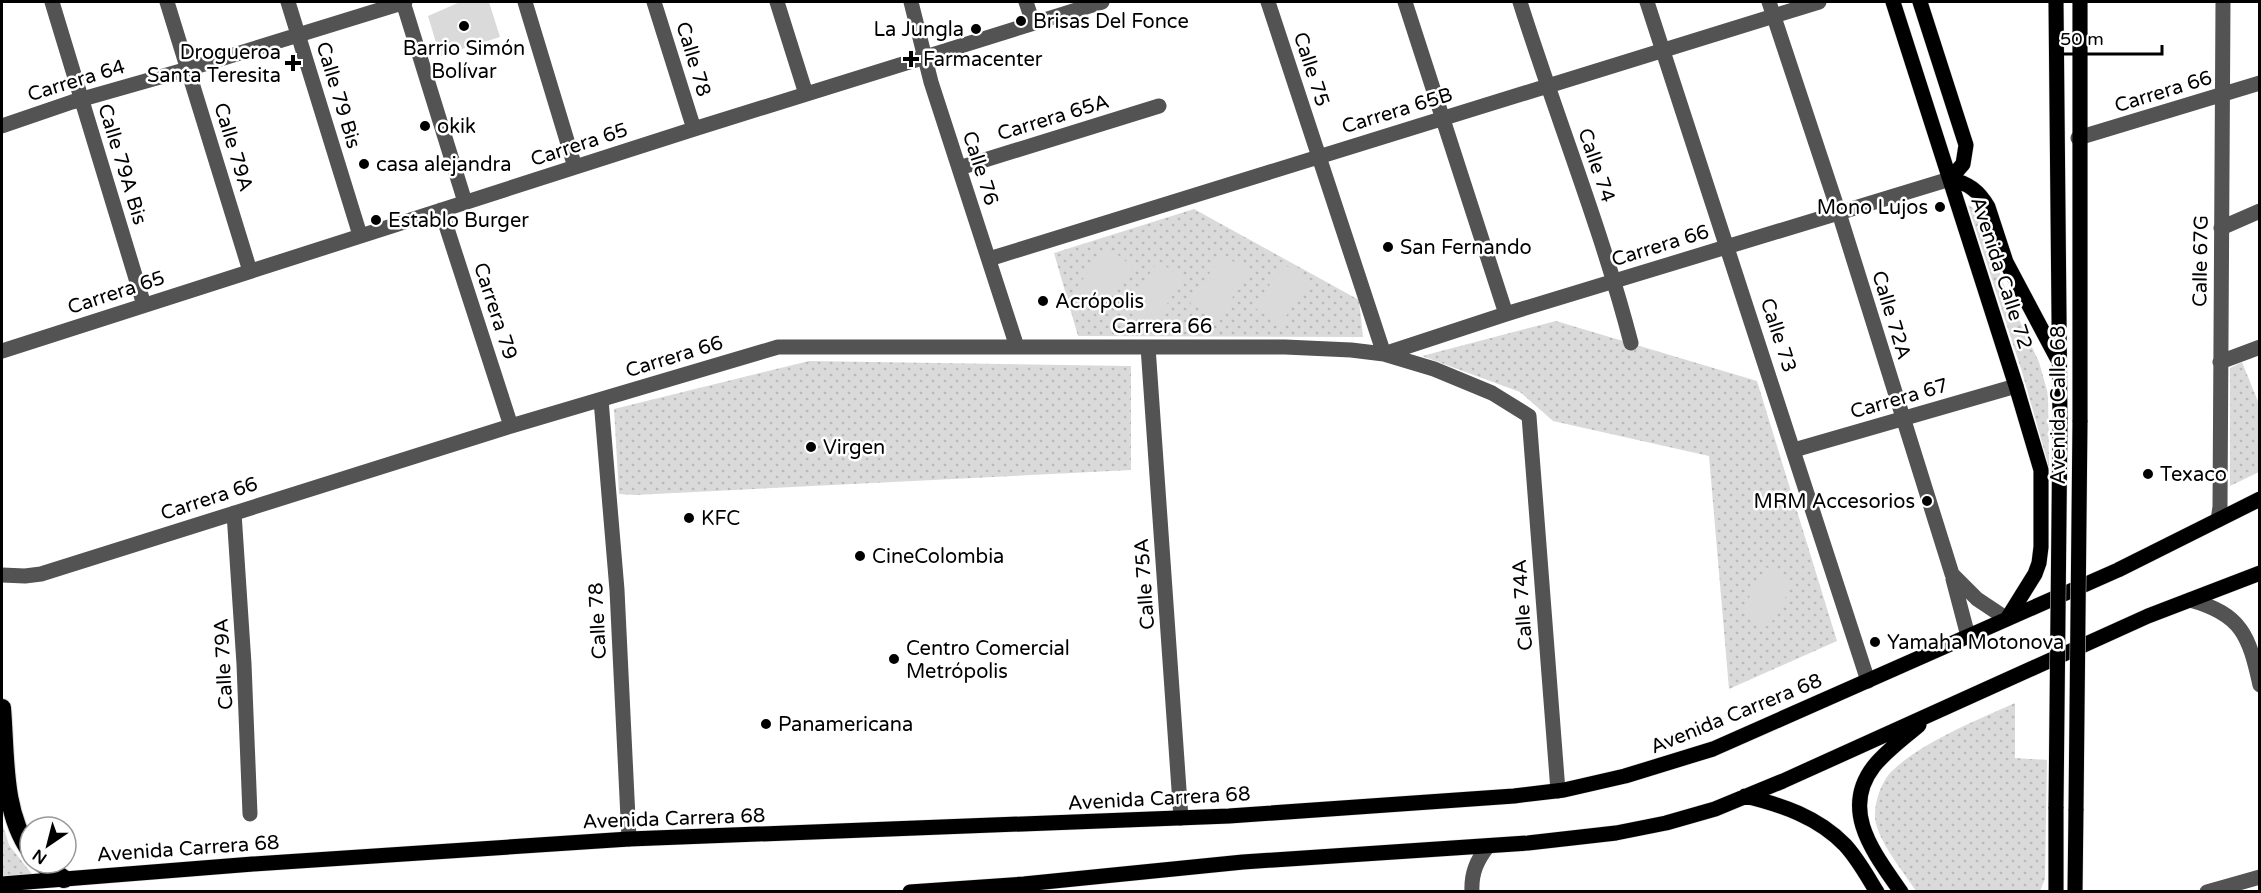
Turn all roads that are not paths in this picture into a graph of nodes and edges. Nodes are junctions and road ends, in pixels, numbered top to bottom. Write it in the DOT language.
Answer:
graph roads {
  1 [pos="52,2"];
  2 [pos="167,2"];
  3 [pos="288,2"];
  4 [pos="404,2"];
  5 [pos="525,2"];
  6 [pos="654,2"];
  7 [pos="777,2"];
  8 [pos="911,2"];
  9 [pos="1026,2"];
  10 [pos="1102,2"];
  11 [pos="1268,2"];
  12 [pos="1405,2"];
  13 [pos="1520,2"];
  14 [pos="1647,2"];
  15 [pos="1819,2"];
  16 [pos="1893,2"];
  17 [pos="1920,2"];
  18 [pos="2056,2"];
  19 [pos="2080,2"];
  20 [pos="2223,2"];
  21 [pos="1772,8"];
  22 [pos="1033,23"];
  23 [pos="298,35"];
  24 [pos="1663,50"];
  25 [pos="926,57"];
  26 [pos="188,69"];
  27 [pos="2259,83"];
  28 [pos="1547,86"];
  29 [pos="806,94"];
  30 [pos="2223,94"];
  31 [pos="81,100"];
  32 [pos="1159,106"];
  33 [pos="1443,118"];
  34 [pos="2,126"];
  35 [pos="694,129"];
  36 [pos="2078,138"];
  37 [pos="1319,157"];
  38 [pos="575,167"];
  39 [pos="959,168"];
  40 [pos="1950,179"];
  41 [pos="465,202"];
  42 [pos="441,210"];
  43 [pos="2259,211"];
  44 [pos="1839,213"];
  45 [pos="2221,228"];
  46 [pos="360,236"];
  47 [pos="1728,246"];
  48 [pos="989,259"];
  49 [pos="250,271"];
  50 [pos="1615,280"];
  51 [pos="144,304"];
  52 [pos="1506,314"];
  53 [pos="1631,343"];
  54 [pos="1017,347"];
  55 [pos="1148,347"];
  56 [pos="2259,347"];
  57 [pos="2,351"];
  58 [pos="1384,354"];
  59 [pos="2059,361"];
  60 [pos="2220,362"];
  61 [pos="2016,386"];
  62 [pos="601,400"];
  63 [pos="1529,416"];
  64 [pos="1902,419"];
  65 [pos="511,426"];
  66 [pos="1794,450"];
  67 [pos="2259,499"];
  68 [pos="234,513"];
  69 [pos="2218,520"];
  70 [pos="1952,573"];
  71 [pos="2259,573"];
  72 [pos="2,575"];
  73 [pos="2190,600"];
  74 [pos="2007,619"];
  75 [pos="1968,636"];
  76 [pos="1869,681"];
  77 [pos="2259,685"];
  78 [pos="2,708"];
  79 [pos="1931,714"];
  80 [pos="1558,791"];
  81 [pos="1745,796"];
  82 [pos="250,814"];
  83 [pos="1181,818"];
  84 [pos="18,829"];
  85 [pos="629,839"];
  86 [pos="1488,846"];
  87 [pos="2056,873"];
  88 [pos="58,875"];
  89 [pos="2259,877"];
  90 [pos="64,879"];
  91 [pos="2,884"];
  92 [pos="910,891"];
  93 [pos="1472,891"];
  94 [pos="1877,891"];
  95 [pos="1901,891"];
  96 [pos="2050,891"];
  97 [pos="2056,891"];
  98 [pos="2075,891"];
  99 [pos="2207,891"];
  1 -- 31 [label="street, Calle 79A Bis"];
  2 -- 26 [label="street, Calle 79A"];
  3 -- 23 [label="street, Calle 79 Bis"];
  4 -- 23 [label="street, Carrera 64"];
  4 -- 41 [label="street"];
  5 -- 38 [label="street"];
  6 -- 35 [label="street, Calle 78"];
  7 -- 29 [label="street"];
  8 -- 25 [label="street, Calle 76"];
  9 -- 22 [label="street"];
  10 -- 22 [label="street, Carrera 65"];
  11 -- 37 [label="street, Calle 75"];
  12 -- 33 [label="street"];
  13 -- 28 [label="street, Calle 74"];
  14 -- 24 [label="street, Calle 73"];
  15 -- 21 [label="street, Carrera 65B"];
  16 -- 40 [label="main road, Avenida Calle 72"];
  17 -- 40 [label="main road, Avenida Calle 72"];
  18 -- 59 [label="main road, Avenida Calle 68"];
  19 -- 36 [label="main road, Avenida Calle 68"];
  20 -- 30 [label="street, Calle 67G"];
  21 -- 24 [label="street, Carrera 65B"];
  21 -- 44 [label="street, Calle 72A"];
  22 -- 25 [label="street, Carrera 65"];
  23 -- 26 [label="street, Carrera 64"];
  23 -- 46 [label="street, Calle 79 Bis"];
  24 -- 28 [label="street, Carrera 65B"];
  24 -- 47 [label="street, Calle 73"];
  25 -- 29 [label="street, Carrera 65"];
  25 -- 39 [label="street, Calle 76"];
  26 -- 31 [label="street, Carrera 64"];
  26 -- 49 [label="street, Calle 79A"];
  27 -- 30 [label="street, Carrera 66"];
  28 -- 33 [label="street, Carrera 65B"];
  28 -- 50 [label="street, Calle 74"];
  29 -- 35 [label="street, Carrera 65"];
  30 -- 36 [label="street, Carrera 66"];
  30 -- 45 [label="street, Calle 67G"];
  31 -- 34 [label="street, Carrera 64"];
  31 -- 51 [label="street, Calle 79A Bis"];
  32 -- 39 [label="street, Carrera 65A"];
  33 -- 37 [label="street, Carrera 65B"];
  33 -- 52 [label="street"];
  35 -- 38 [label="street, Carrera 65"];
  36 -- 98 [label="main road, Avenida Calle 68, bridge"];
  37 -- 48 [label="street, Carrera 65B"];
  37 -- 58 [label="street, Calle 75"];
  38 -- 41 [label="street, Carrera 65"];
  39 -- 48 [label="street, Calle 76"];
  40 -- 44 [label="street, Carrera 66"];
  40 -- 59 [label="main road, Avenida Calle 72"];
  40 -- 61 [label="main road, Avenida Calle 72"];
  41 -- 42 [label="street, Carrera 65"];
  42 -- 46 [label="street, Carrera 65"];
  42 -- 65 [label="street, Carrera 79"];
  43 -- 45 [label="street"];
  44 -- 47 [label="street, Carrera 66"];
  44 -- 64 [label="street, Calle 72A"];
  45 -- 60 [label="street, Calle 67G"];
  46 -- 49 [label="street, Carrera 65"];
  47 -- 50 [label="street, Carrera 66"];
  47 -- 66 [label="street, Calle 73"];
  48 -- 54 [label="street, Calle 76"];
  49 -- 51 [label="street, Carrera 65"];
  50 -- 52 [label="street, Carrera 66"];
  50 -- 53 [label="street, Calle 74"];
  51 -- 57 [label="street, Carrera 65"];
  52 -- 58 [label="street, Carrera 66"];
  54 -- 55 [label="street, Carrera 66"];
  54 -- 62 [label="street, Carrera 66"];
  55 -- 58 [label="street, Carrera 66"];
  55 -- 83 [label="street, Calle 75A"];
  56 -- 60 [label="street"];
  58 -- 63 [label="street, Carrera 66"];
  59 -- 87 [label="main road, Avenida Calle 68, bridge"];
  60 -- 69 [label="street, Calle 67G"];
  61 -- 64 [label="street, Carrera 67"];
  61 -- 74 [label="main road, Avenida Calle 72"];
  62 -- 65 [label="street, Carrera 66"];
  62 -- 85 [label="street, Calle 78"];
  63 -- 80 [label="street, Calle 74A"];
  64 -- 66 [label="street, Carrera 67"];
  64 -- 70 [label="street, Calle 72A"];
  65 -- 68 [label="street, Carrera 66"];
  66 -- 76 [label="street, Calle 73"];
  67 -- 69 [label="main road, Avenida Carrera 68"];
  68 -- 72 [label="street, Carrera 66"];
  68 -- 82 [label="street, Calle 79A"];
  69 -- 74 [label="main road, Avenida Carrera 68"];
  70 -- 74 [label="street, Calle 72A"];
  70 -- 75 [label="street"];
  71 -- 73 [label="main road"];
  73 -- 77 [label="street"];
  73 -- 79 [label="main road"];
  74 -- 75 [label="main road, Avenida Carrera 68"];
  75 -- 76 [label="main road, Avenida Carrera 68"];
  76 -- 80 [label="main road, Avenida Carrera 68"];
  78 -- 84 [label="highway"];
  79 -- 81 [label="main road"];
  79 -- 95 [label="main road"];
  80 -- 83 [label="main road, Avenida Carrera 68"];
  81 -- 86 [label="main road"];
  81 -- 94 [label="main road"];
  83 -- 85 [label="main road, Avenida Carrera 68"];
  85 -- 90 [label="main road, Avenida Carrera 68"];
  86 -- 92 [label="main road"];
  86 -- 93 [label="street"];
  87 -- 96 [label="main road"];
  87 -- 97 [label="main road"];
  88 -- 90 [label="highway"];
  89 -- 99 [label="street"];
  90 -- 91 [label="main road, Avenida Carrera 68"];
}
